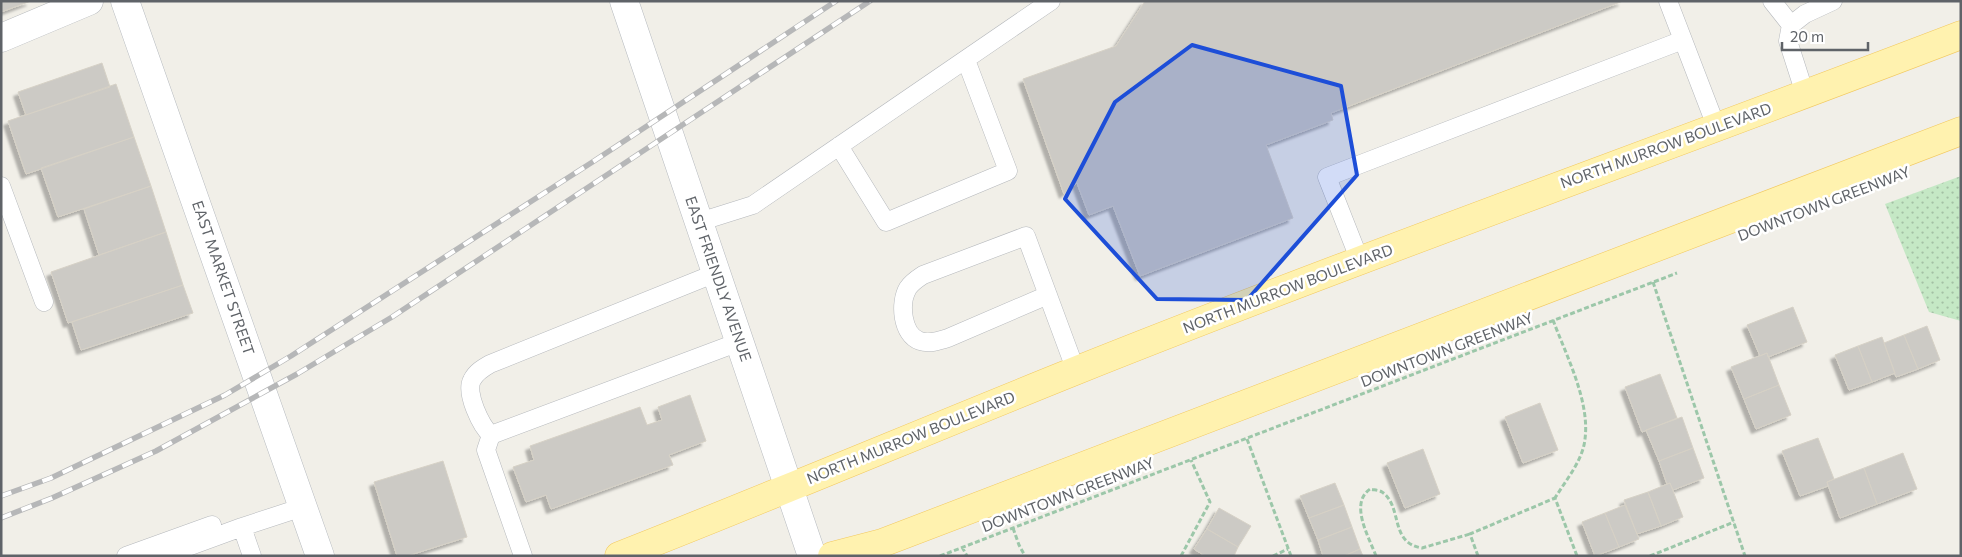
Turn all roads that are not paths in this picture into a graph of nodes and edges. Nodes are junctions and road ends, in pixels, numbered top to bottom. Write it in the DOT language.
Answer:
graph roads {
  1 [pos="89,1"];
  2 [pos="125,1"];
  3 [pos="624,1"];
  4 [pos="1051,1"];
  5 [pos="1668,1"];
  6 [pos="1772,1"];
  7 [pos="1833,1"];
  8 [pos="1791,24"];
  9 [pos="1961,35"];
  10 [pos="1,38"];
  11 [pos="1683,40"];
  12 [pos="966,60"];
  13 [pos="1805,94"];
  14 [pos="1716,126"];
  15 [pos="1961,131"];
  16 [pos="839,146"];
  17 [pos="1,186"];
  18 [pos="699,222"];
  19 [pos="1360,261"];
  20 [pos="716,273"];
  21 [pos="1048,295"];
  22 [pos="44,302"];
  23 [pos="739,342"];
  24 [pos="1076,370"];
  25 [pos="491,435"];
  26 [pos="790,488"];
  27 [pos="303,507"];
  28 [pos="242,526"];
  29 [pos="126,556"];
  30 [pos="163,556"];
  31 [pos="252,556"];
  32 [pos="320,556"];
  33 [pos="523,556"];
  34 [pos="619,556"];
  35 [pos="812,556"];
  36 [pos="832,556"];
  1 -- 10 [label="main road"];
  2 -- 27 [label="main road, EAST MARKET STREET"];
  3 -- 18 [label="main road, EAST FRIENDLY AVENUE"];
  4 -- 12 [label="lane"];
  5 -- 11 [label="lane"];
  6 -- 8 [label="lane"];
  7 -- 8 [label="lane"];
  8 -- 13 [label="lane"];
  9 -- 13 [label="main road, NORTH MURROW BOULEVARD"];
  11 -- 14 [label="lane"];
  11 -- 19 [label="lane"];
  12 -- 16 [label="lane"];
  12 -- 16 [label="lane"];
  13 -- 14 [label="main road, NORTH MURROW BOULEVARD"];
  14 -- 19 [label="main road, NORTH MURROW BOULEVARD"];
  15 -- 36 [label="main road"];
  16 -- 18 [label="lane"];
  17 -- 22 [label="lane"];
  18 -- 20 [label="main road, EAST FRIENDLY AVENUE"];
  19 -- 24 [label="main road, NORTH MURROW BOULEVARD"];
  20 -- 23 [label="main road, EAST FRIENDLY AVENUE"];
  20 -- 25 [label="lane"];
  21 -- 21 [label="lane"];
  21 -- 24 [label="lane"];
  23 -- 25 [label="lane"];
  23 -- 26 [label="main road, EAST FRIENDLY AVENUE"];
  24 -- 26 [label="main road, NORTH MURROW BOULEVARD"];
  25 -- 33 [label="lane"];
  26 -- 34 [label="main road, NORTH MURROW BOULEVARD"];
  26 -- 35 [label="main road, EAST FRIENDLY AVENUE"];
  27 -- 28 [label="lane"];
  27 -- 32 [label="main road, EAST MARKET STREET"];
  28 -- 29 [label="lane"];
  28 -- 30 [label="lane"];
  28 -- 31 [label="lane"];
}
